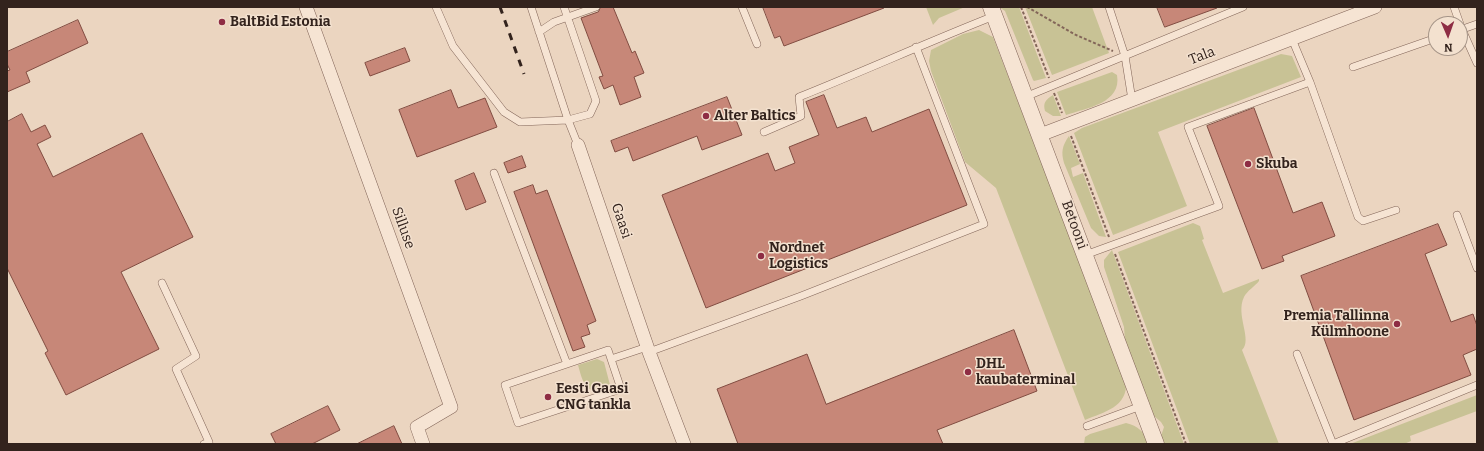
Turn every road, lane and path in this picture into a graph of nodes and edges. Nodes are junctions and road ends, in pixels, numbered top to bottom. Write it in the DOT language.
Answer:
graph roads {
  1 [pos="306,7"];
  2 [pos="436,7"];
  3 [pos="531,7"];
  4 [pos="564,7"];
  5 [pos="596,7"];
  6 [pos="742,7"];
  7 [pos="1022,7"];
  8 [pos="1027,7"];
  9 [pos="1109,7"];
  10 [pos="1243,7"];
  11 [pos="1375,7"];
  12 [pos="993,11"];
  13 [pos="568,17"];
  14 [pos="539,32"];
  15 [pos="1292,39"];
  16 [pos="1428,41"];
  17 [pos="757,44"];
  18 [pos="1468,44"];
  19 [pos="916,46"];
  20 [pos="1125,56"];
  21 [pos="1477,63"];
  22 [pos="1353,67"];
  23 [pos="1310,82"];
  24 [pos="1052,86"];
  25 [pos="1025,97"];
  26 [pos="1132,100"];
  27 [pos="568,120"];
  28 [pos="1066,125"];
  29 [pos="764,132"];
  30 [pos="1040,135"];
  31 [pos="578,145"];
  32 [pos="494,173"];
  33 [pos="1396,210"];
  34 [pos="1457,215"];
  35 [pos="1112,244"];
  36 [pos="1084,255"];
  37 [pos="1477,268"];
  38 [pos="162,283"];
  39 [pos="648,349"];
  40 [pos="1297,354"];
  41 [pos="611,359"];
  42 [pos="567,364"];
  43 [pos="1477,385"];
  44 [pos="1141,406"];
  45 [pos="1087,426"];
  46 [pos="204,444"];
  47 [pos="423,444"];
  48 [pos="684,444"];
  49 [pos="1156,444"];
  50 [pos="1186,444"];
  51 [pos="1333,444"];
  1 -- 47 [label="street, Silluse"];
  2 -- 27 [label="lane"];
  3 -- 14 [label="lane, Gaasi"];
  4 -- 13 [label="lane"];
  5 -- 13 [label="lane"];
  6 -- 17 [label="lane"];
  7 -- 24 [label="path"];
  8 -- 20 [label="path"];
  9 -- 20 [label="lane"];
  10 -- 20 [label="lane"];
  11 -- 15 [label="street, Tala"];
  12 -- 19 [label="lane"];
  12 -- 25 [label="street, Betooni"];
  13 -- 14 [label="lane"];
  13 -- 27 [label="lane"];
  14 -- 27 [label="lane, Gaasi"];
  15 -- 23 [label="lane"];
  15 -- 26 [label="street, Tala"];
  16 -- 22 [label="lane"];
  18 -- 21 [label="lane"];
  19 -- 29 [label="lane"];
  19 -- 39 [label="lane"];
  20 -- 24 [label="lane"];
  20 -- 26 [label="lane"];
  23 -- 33 [label="lane"];
  23 -- 35 [label="lane"];
  24 -- 25 [label="lane"];
  24 -- 28 [label="path"];
  25 -- 30 [label="street, Betooni"];
  26 -- 28 [label="street, Tala"];
  27 -- 31 [label="lane, Gaasi"];
  28 -- 30 [label="street, Tala"];
  28 -- 35 [label="path"];
  30 -- 36 [label="street, Betooni"];
  31 -- 39 [label="street, Gaasi"];
  32 -- 42 [label="lane"];
  34 -- 37 [label="lane"];
  35 -- 36 [label="lane"];
  35 -- 50 [label="path"];
  36 -- 44 [label="street, Betooni"];
  38 -- 46 [label="lane"];
  39 -- 41 [label="lane"];
  39 -- 48 [label="street, Gaasi"];
  40 -- 51 [label="lane"];
  41 -- 42 [label="lane"];
  41 -- 42 [label="lane"];
  43 -- 51 [label="lane"];
  44 -- 45 [label="lane"];
  44 -- 49 [label="street, Betooni"];
}
